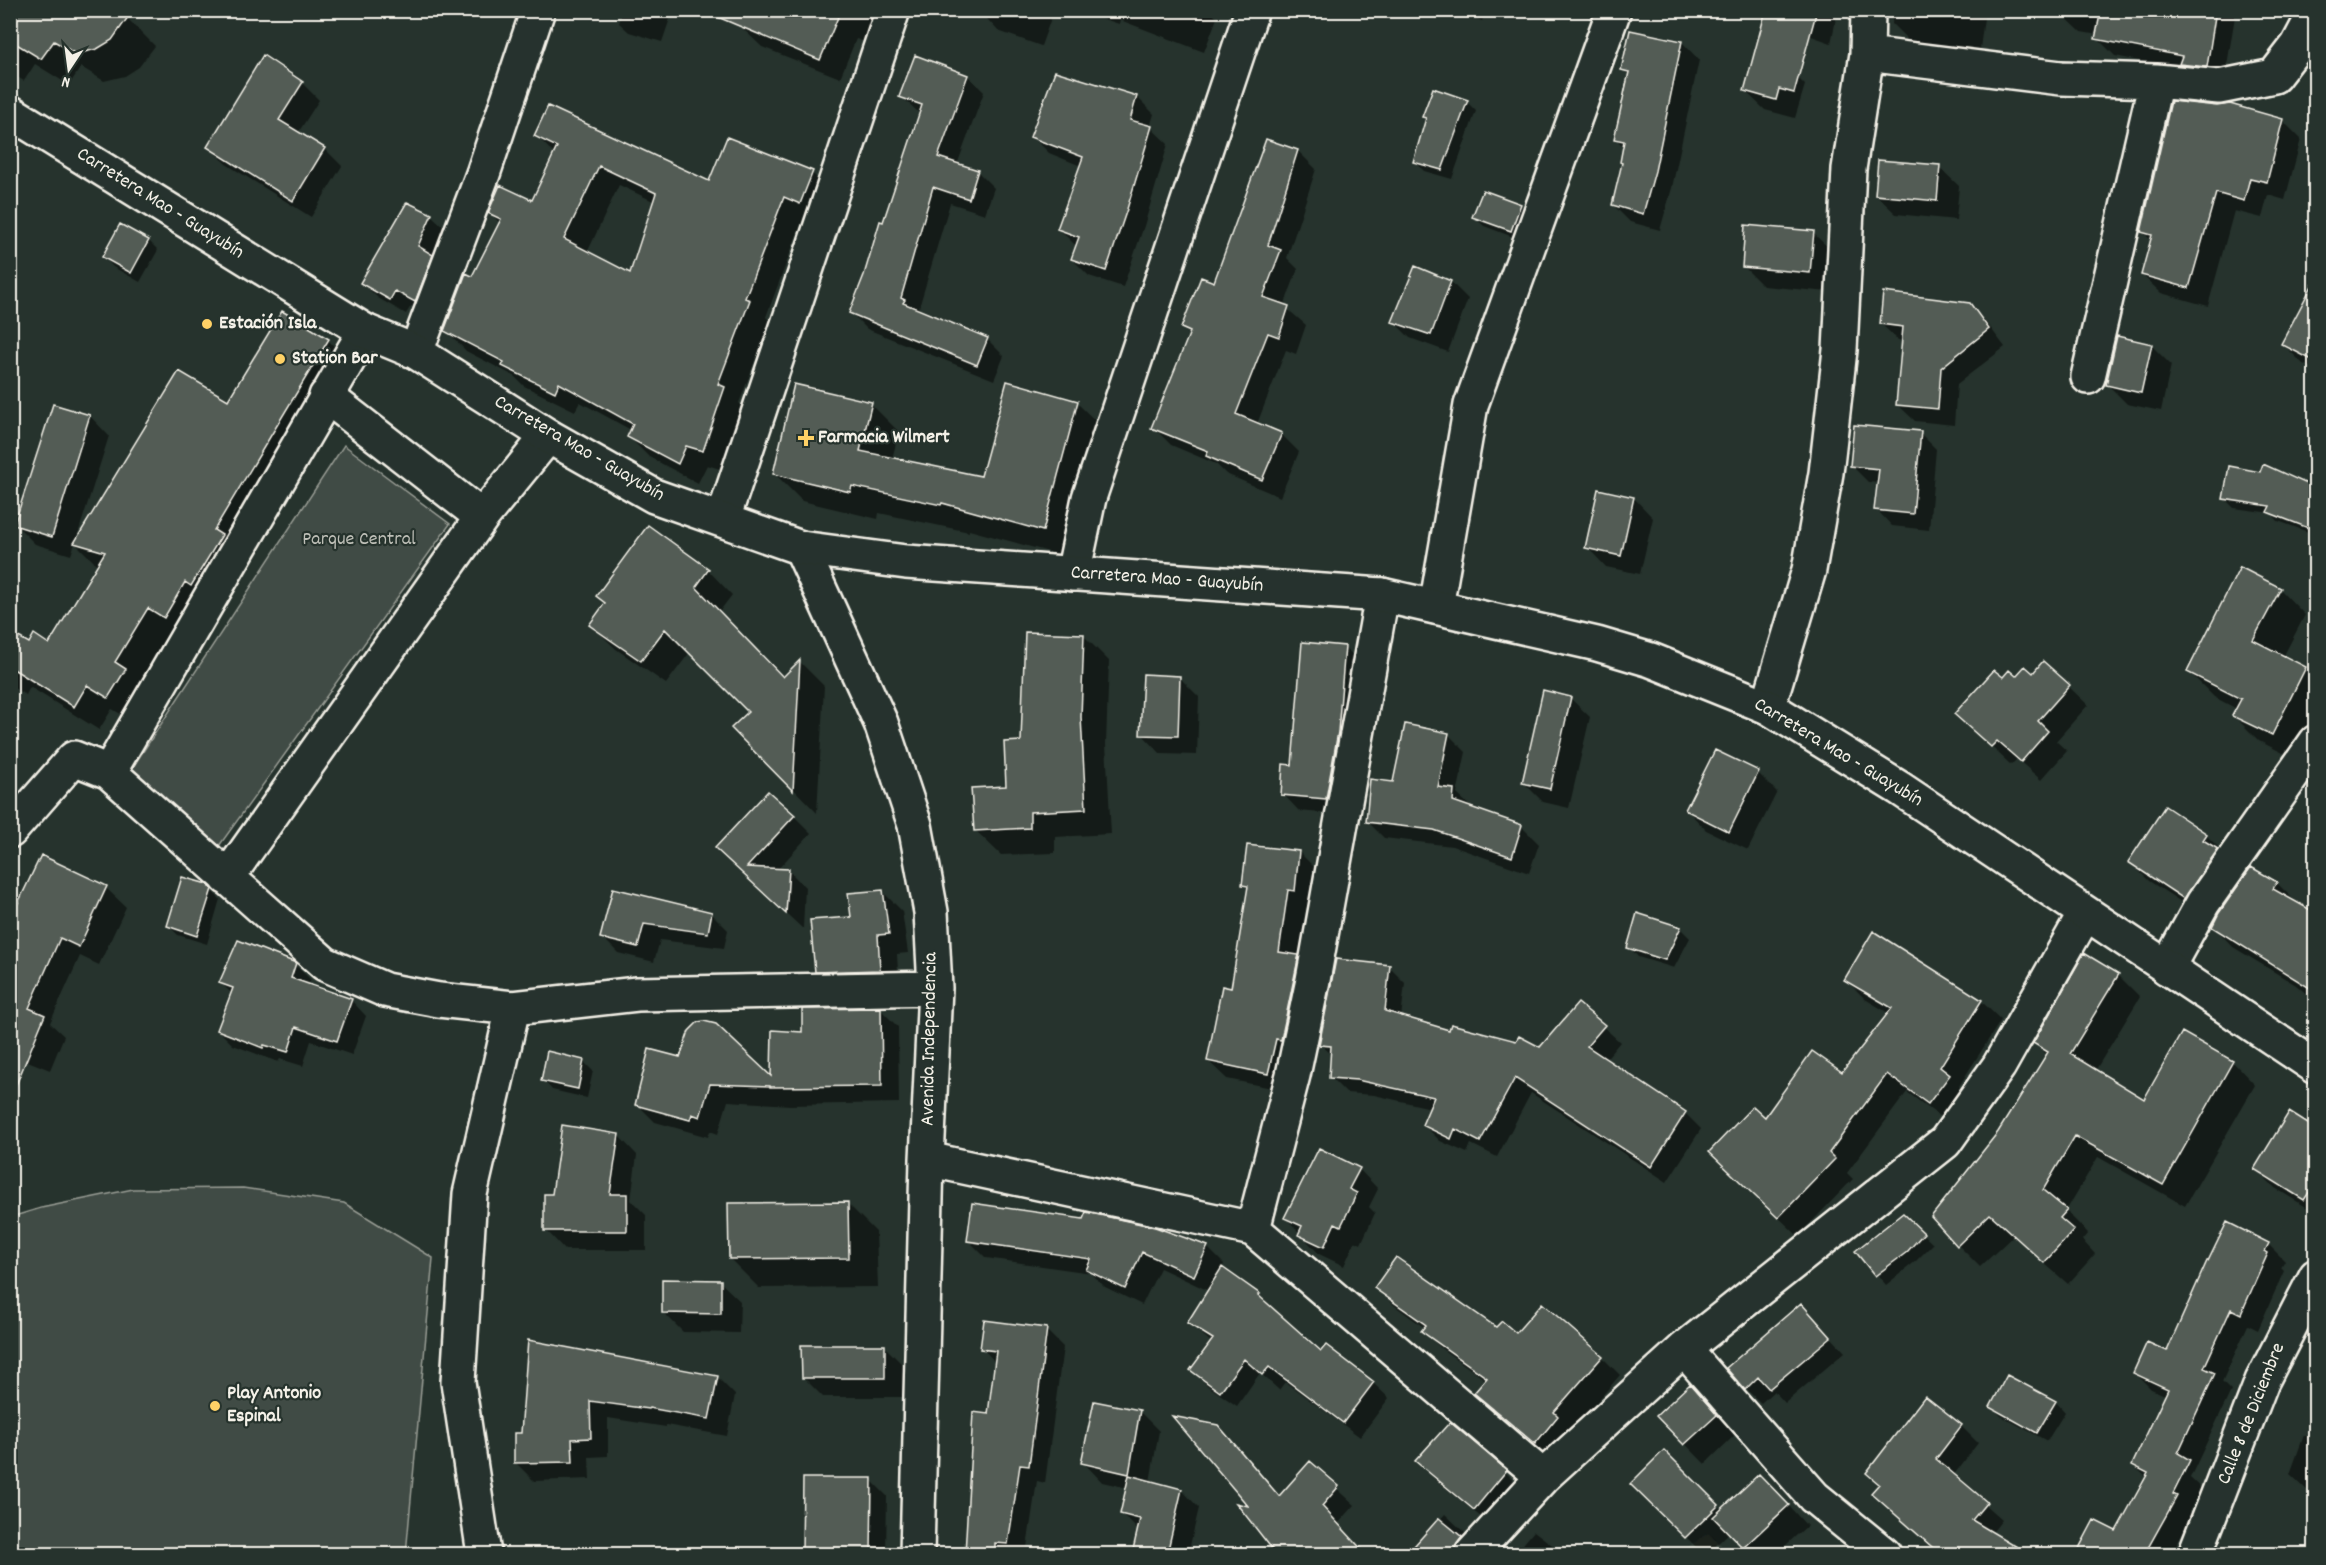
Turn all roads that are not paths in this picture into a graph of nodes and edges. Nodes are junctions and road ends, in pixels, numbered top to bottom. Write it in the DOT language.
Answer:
graph roads {
  1 [pos="538,10"];
  2 [pos="893,10"];
  3 [pos="1252,10"];
  4 [pos="1614,10"];
  5 [pos="1868,10"];
  6 [pos="2316,11"];
  7 [pos="1867,54"];
  8 [pos="2156,81"];
  9 [pos="10,112"];
  10 [pos="365,331"];
  11 [pos="416,352"];
  12 [pos="2088,377"];
  13 [pos="326,396"];
  14 [pos="548,436"];
  15 [pos="482,517"];
  16 [pos="723,519"];
  17 [pos="801,548"];
  18 [pos="1073,574"];
  19 [pos="1382,595"];
  20 [pos="1436,607"];
  21 [pos="1768,707"];
  22 [pos="2316,742"];
  23 [pos="109,772"];
  24 [pos="10,831"];
  25 [pos="227,878"];
  26 [pos="2085,914"];
  27 [pos="2167,968"];
  28 [pos="935,988"];
  29 [pos="513,1008"];
  30 [pos="2316,1067"];
  31 [pos="927,1159"];
  32 [pos="1253,1229"];
  33 [pos="2316,1276"];
  34 [pos="1684,1349"];
  35 [pos="1543,1477"];
  36 [pos="484,1554"];
  37 [pos="917,1554"];
  38 [pos="1472,1554"];
  39 [pos="1884,1554"];
  40 [pos="2195,1554"];
  1 -- 11 [label="street"];
  2 -- 16 [label="street"];
  3 -- 18 [label="street"];
  4 -- 20 [label="street"];
  5 -- 7 [label="street"];
  6 -- 8 [label="street"];
  7 -- 8 [label="street"];
  7 -- 21 [label="street"];
  8 -- 12 [label="street"];
  9 -- 10 [label="street, Carretera Mao - Guayubín"];
  10 -- 11 [label="street, Carretera Mao - Guayubín"];
  10 -- 13 [label="street"];
  11 -- 14 [label="street, Carretera Mao - Guayubín"];
  13 -- 15 [label="street"];
  13 -- 23 [label="street"];
  14 -- 15 [label="street"];
  14 -- 16 [label="street, Carretera Mao - Guayubín"];
  15 -- 25 [label="street"];
  16 -- 17 [label="street, Carretera Mao - Guayubín"];
  17 -- 18 [label="street, Carretera Mao - Guayubín"];
  17 -- 28 [label="street, Avenida Independencia"];
  18 -- 19 [label="street, Carretera Mao - Guayubín"];
  19 -- 20 [label="street, Carretera Mao - Guayubín"];
  19 -- 32 [label="street"];
  20 -- 21 [label="street, Carretera Mao - Guayubín"];
  21 -- 26 [label="street, Carretera Mao - Guayubín"];
  22 -- 27 [label="street"];
  23 -- 24 [label="street"];
  23 -- 25 [label="street"];
  25 -- 29 [label="street"];
  26 -- 27 [label="street, Carretera Mao - Guayubín"];
  26 -- 34 [label="street"];
  27 -- 30 [label="street, Carretera Mao - Guayubín"];
  28 -- 29 [label="street"];
  28 -- 31 [label="street, Avenida Independencia"];
  29 -- 36 [label="street"];
  31 -- 32 [label="street"];
  31 -- 37 [label="street, Avenida Independencia"];
  32 -- 35 [label="street"];
  33 -- 40 [label="street, Calle 8 de Diciembre"];
  34 -- 35 [label="street"];
  34 -- 39 [label="street"];
  35 -- 38 [label="street"];
}
